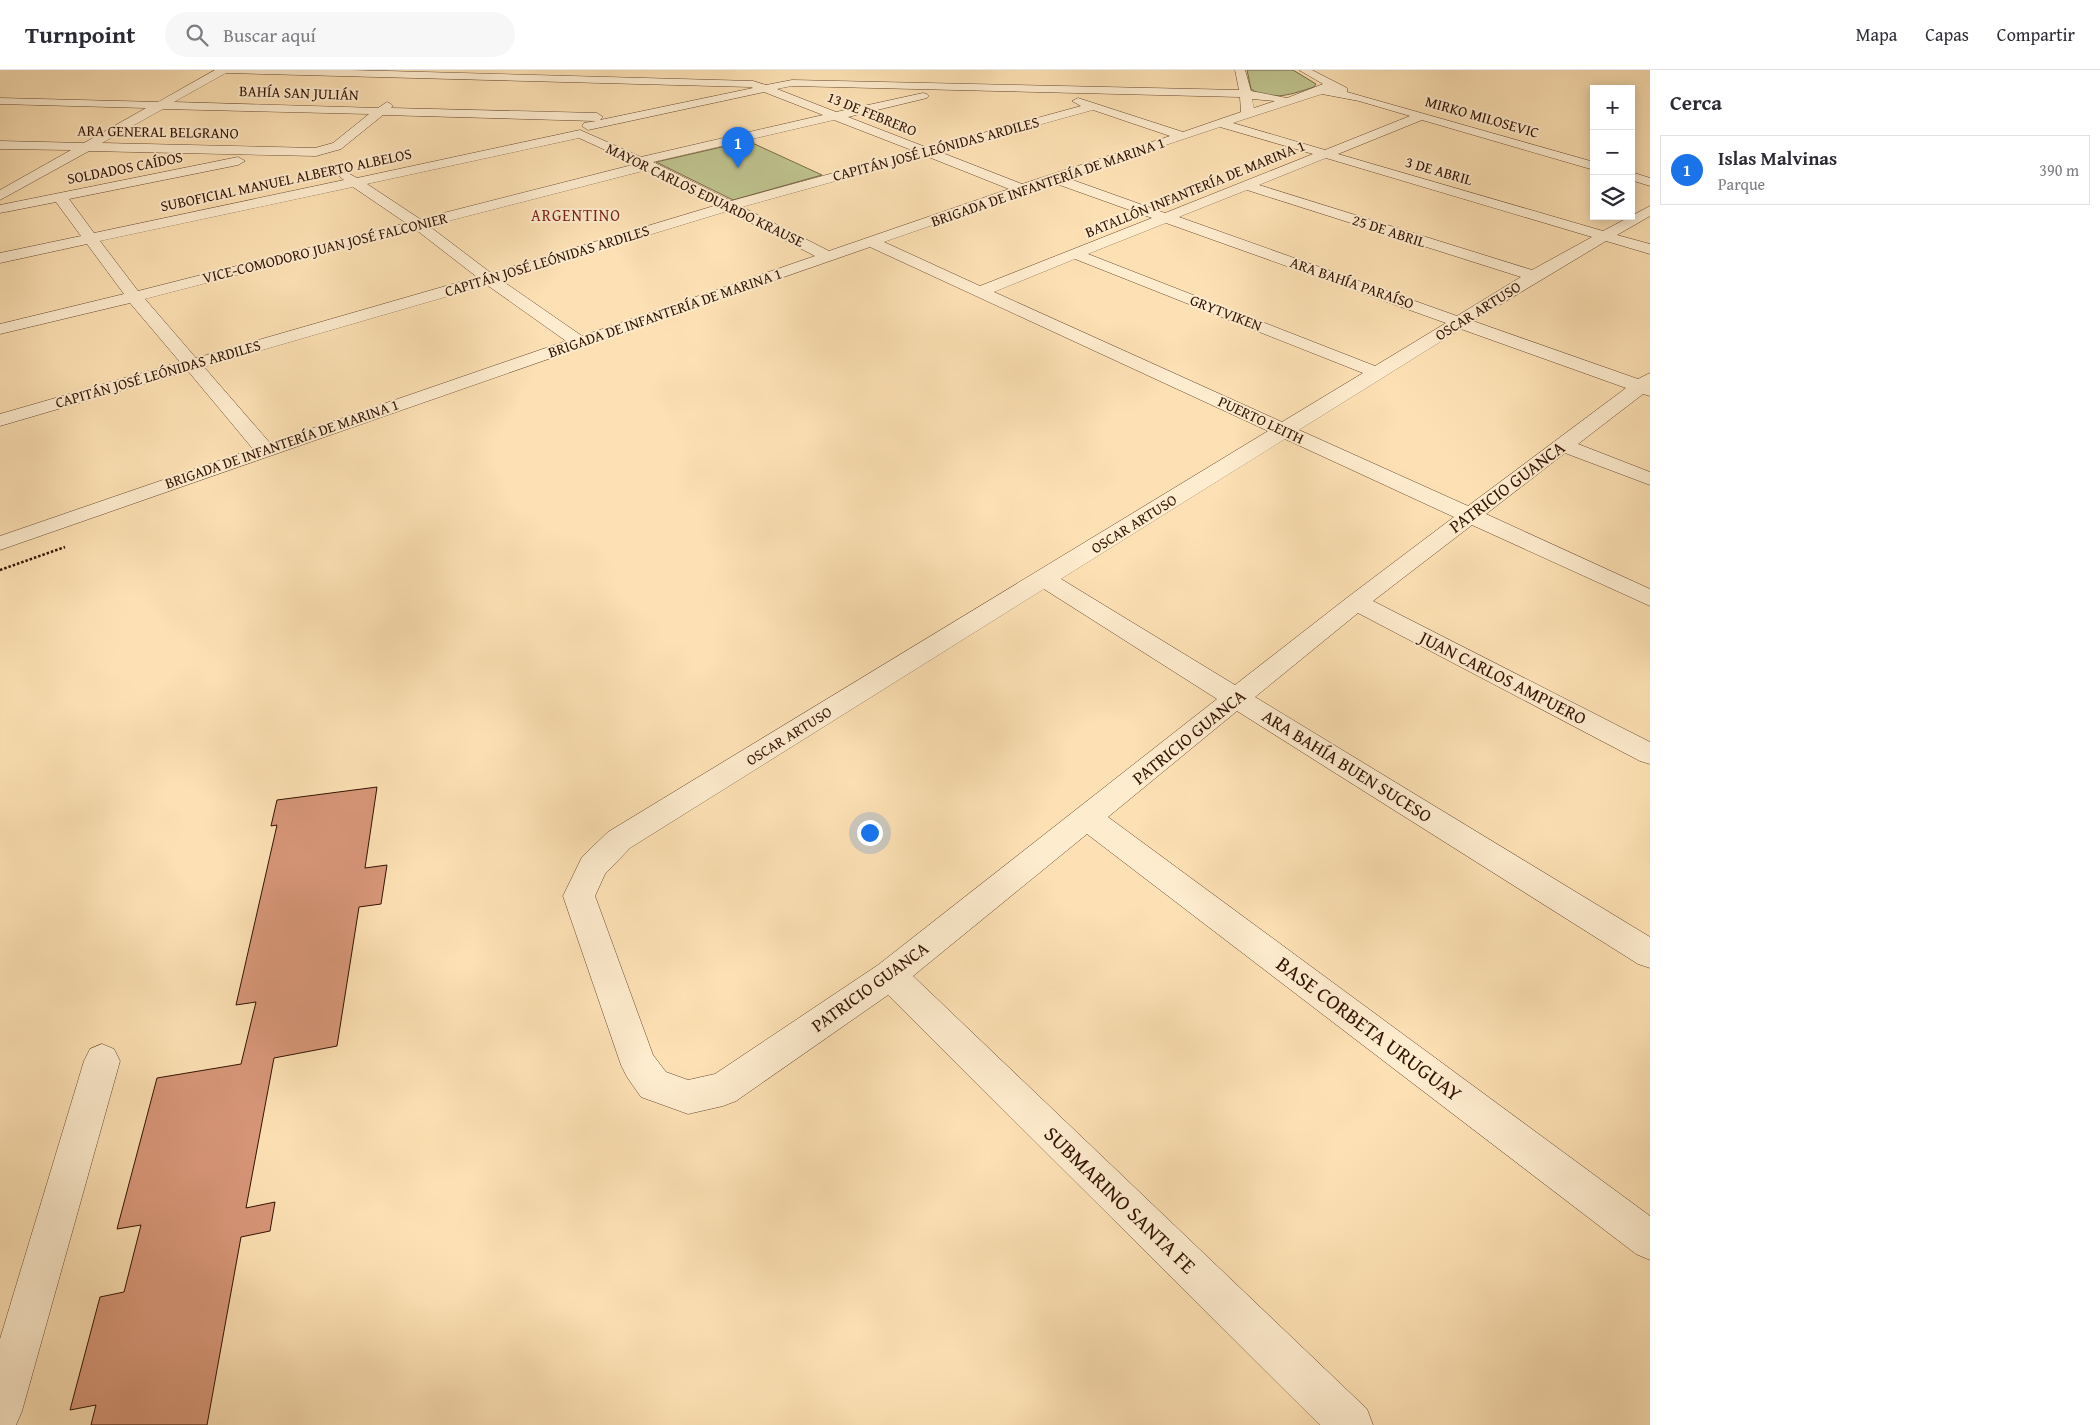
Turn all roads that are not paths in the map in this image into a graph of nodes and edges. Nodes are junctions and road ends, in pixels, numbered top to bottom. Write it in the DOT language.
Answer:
graph roads {
  1 [pos="222,70"];
  2 [pos="226,70"];
  3 [pos="643,70"];
  4 [pos="854,70"];
  5 [pos="1240,70"];
  6 [pos="1304,70"];
  7 [pos="428,72"];
  8 [pos="1064,76"];
  9 [pos="634,80"];
  10 [pos="848,84"];
  11 [pos="410,87"];
  12 [pos="962,87"];
  13 [pos="1325,87"];
  14 [pos="767,88"];
  15 [pos="1045,89"];
  16 [pos="1068,89"];
  17 [pos="622,92"];
  18 [pos="1244,94"];
  19 [pos="1296,98"];
  20 [pos="395,99"];
  21 [pos="0,101"];
  22 [pos="161,104"];
  23 [pos="1094,106"];
  24 [pos="380,111"];
  25 [pos="834,116"];
  26 [pos="1421,116"];
  27 [pos="1238,117"];
  28 [pos="592,122"];
  29 [pos="1219,123"];
  30 [pos="1184,136"];
  31 [pos="0,145"];
  32 [pos="86,147"];
  33 [pos="286,152"];
  34 [pos="316,152"];
  35 [pos="925,152"];
  36 [pos="1325,154"];
  37 [pos="644,163"];
  38 [pos="1590,165"];
  39 [pos="1635,177"];
  40 [pos="1054,178"];
  41 [pos="354,182"];
  42 [pos="1650,182"];
  43 [pos="1245,185"];
  44 [pos="1022,189"];
  45 [pos="0,196"];
  46 [pos="60,197"];
  47 [pos="730,206"];
  48 [pos="0,209"];
  49 [pos="1650,210"];
  50 [pos="1165,217"];
  51 [pos="417,224"];
  52 [pos="1602,235"];
  53 [pos="92,239"];
  54 [pos="872,242"];
  55 [pos="1650,249"];
  56 [pos="1075,254"];
  57 [pos="830,257"];
  58 [pos="0,258"];
  59 [pos="1534,276"];
  60 [pos="489,280"];
  61 [pos="981,291"];
  62 [pos="134,297"];
  63 [pos="1461,321"];
  64 [pos="0,329"];
  65 [pos="579,342"];
  66 [pos="192,364"];
  67 [pos="1378,373"];
  68 [pos="1647,385"];
  69 [pos="0,420"];
  70 [pos="1284,430"];
  71 [pos="1563,445"];
  72 [pos="265,450"];
  73 [pos="1650,479"];
  74 [pos="1468,517"];
  75 [pos="0,543"];
  76 [pos="1044,579"];
  77 [pos="1650,598"];
  78 [pos="1356,602"];
  79 [pos="1237,698"];
  80 [pos="1650,754"];
  81 [pos="1088,818"];
  82 [pos="1650,954"];
  83 [pos="890,976"];
  84 [pos="102,1060"];
  85 [pos="723,1089"];
  86 [pos="1650,1240"];
  87 [pos="0,1410"];
  88 [pos="1351,1425"];
  1 -- 22 [label="street"];
  2 -- 7 [label="street"];
  3 -- 9 [label="street"];
  4 -- 10 [label="street"];
  5 -- 18 [label="street"];
  6 -- 13 [label="street, MIRKO MILOSEVIC"];
  7 -- 9 [label="street"];
  7 -- 11 [label="street"];
  8 -- 16 [label="street"];
  9 -- 14 [label="street"];
  9 -- 17 [label="street"];
  10 -- 12 [label="street, SUBOFICIAL MANUEL ALBERTO ALBELOS"];
  10 -- 14 [label="street, SUBOFICIAL MANUEL ALBERTO ALBELOS"];
  12 -- 15 [label="street, SUBOFICIAL MANUEL ALBERTO ALBELOS"];
  12 -- 25 [label="street, VICE-COMODORO JUAN JOSÉ FALCONIER"];
  13 -- 19 [label="street, BRIGADA DE INFANTERÍA DE MARINA 1"];
  13 -- 26 [label="street, MIRKO MILOSEVIC"];
  14 -- 25 [label="street, 13 DE FEBRERO"];
  14 -- 28 [label="street, SUBOFICIAL MANUEL ALBERTO ALBELOS"];
  15 -- 16 [label="street, SUBOFICIAL MANUEL ALBERTO ALBELOS"];
  15 -- 23 [label="street"];
  16 -- 18 [label="street, SUBOFICIAL MANUEL ALBERTO ALBELOS"];
  18 -- 19 [label="street, SUBOFICIAL MANUEL ALBERTO ALBELOS"];
  18 -- 27 [label="street"];
  19 -- 27 [label="street, BRIGADA DE INFANTERÍA DE MARINA 1"];
  20 -- 24 [label="street, ARA GENERAL BELGRANO"];
  21 -- 22 [label="street, BAHÍA SAN JULIÁN"];
  22 -- 24 [label="street, BAHÍA SAN JULIÁN"];
  22 -- 32 [label="street"];
  23 -- 30 [label="street"];
  23 -- 35 [label="street, CAPITÁN JOSÉ LEÓNIDAS ARDILES"];
  24 -- 28 [label="street, BAHÍA SAN JULIÁN"];
  24 -- 34 [label="street, ARA GENERAL BELGRANO"];
  25 -- 35 [label="street, 13 DE FEBRERO"];
  25 -- 37 [label="street, VICE-COMODORO JUAN JOSÉ FALCONIER"];
  26 -- 36 [label="street, BATALLÓN INFANTERÍA DE MARINA 1"];
  26 -- 38 [label="street, MIRKO MILOSEVIC"];
  27 -- 29 [label="street, BRIGADA DE INFANTERÍA DE MARINA 1"];
  28 -- 37 [label="street, MAYOR CARLOS EDUARDO KRAUSE"];
  28 -- 41 [label="street, SUBOFICIAL MANUEL ALBERTO ALBELOS"];
  29 -- 30 [label="street, BRIGADA DE INFANTERÍA DE MARINA 1"];
  29 -- 36 [label="street, 3 DE ABRIL"];
  30 -- 40 [label="street, BRIGADA DE INFANTERÍA DE MARINA 1"];
  31 -- 32 [label="street, ARA GENERAL BELGRANO"];
  32 -- 33 [label="street, ARA GENERAL BELGRANO"];
  32 -- 45 [label="street"];
  33 -- 34 [label="street, ARA GENERAL BELGRANO"];
  33 -- 46 [label="street, SOLDADOS CAÍDOS"];
  34 -- 41 [label="street"];
  35 -- 44 [label="street, 13 DE FEBRERO"];
  35 -- 47 [label="street, CAPITÁN JOSÉ LEÓNIDAS ARDILES"];
  36 -- 43 [label="street, BATALLÓN INFANTERÍA DE MARINA 1"];
  36 -- 52 [label="street, 3 DE ABRIL"];
  37 -- 47 [label="street, MAYOR CARLOS EDUARDO KRAUSE"];
  37 -- 51 [label="street, VICE-COMODORO JUAN JOSÉ FALCONIER"];
  39 -- 42 [label="street"];
  40 -- 44 [label="street, BRIGADA DE INFANTERÍA DE MARINA 1"];
  40 -- 50 [label="street, ARA BAHÍA PARAÍSO"];
  41 -- 51 [label="street"];
  41 -- 53 [label="street, SUBOFICIAL MANUEL ALBERTO ALBELOS"];
  43 -- 50 [label="street, BATALLÓN INFANTERÍA DE MARINA 1"];
  43 -- 59 [label="street, 25 DE ABRIL"];
  44 -- 54 [label="street, BRIGADA DE INFANTERÍA DE MARINA 1"];
  46 -- 48 [label="street, SOLDADOS CAÍDOS"];
  46 -- 53 [label="street"];
  47 -- 57 [label="street, MAYOR CARLOS EDUARDO KRAUSE"];
  47 -- 60 [label="street, CAPITÁN JOSÉ LEÓNIDAS ARDILES"];
  49 -- 52 [label="street, OSCAR ARTUSO"];
  50 -- 56 [label="street, BATALLÓN INFANTERÍA DE MARINA 1"];
  50 -- 63 [label="street, ARA BAHÍA PARAÍSO"];
  51 -- 60 [label="street"];
  51 -- 62 [label="street, VICE-COMODORO JUAN JOSÉ FALCONIER"];
  52 -- 55 [label="street, 3 DE ABRIL"];
  52 -- 59 [label="street, OSCAR ARTUSO"];
  53 -- 58 [label="street, SUBOFICIAL MANUEL ALBERTO ALBELOS"];
  53 -- 62 [label="street"];
  54 -- 57 [label="street, BRIGADA DE INFANTERÍA DE MARINA 1"];
  54 -- 61 [label="street, PUERTO LEITH"];
  56 -- 61 [label="street, BATALLÓN INFANTERÍA DE MARINA 1"];
  56 -- 67 [label="street, GRYTVIKEN"];
  57 -- 65 [label="street, BRIGADA DE INFANTERÍA DE MARINA 1"];
  59 -- 63 [label="street, OSCAR ARTUSO"];
  60 -- 65 [label="street"];
  60 -- 66 [label="street, CAPITÁN JOSÉ LEÓNIDAS ARDILES"];
  61 -- 70 [label="street, PUERTO LEITH"];
  62 -- 64 [label="street, VICE-COMODORO JUAN JOSÉ FALCONIER"];
  62 -- 66 [label="street"];
  63 -- 67 [label="street, OSCAR ARTUSO"];
  63 -- 68 [label="street, ARA BAHÍA PARAÍSO"];
  65 -- 72 [label="street, BRIGADA DE INFANTERÍA DE MARINA 1"];
  66 -- 69 [label="street, CAPITÁN JOSÉ LEÓNIDAS ARDILES"];
  66 -- 72 [label="street"];
  67 -- 70 [label="street, OSCAR ARTUSO"];
  68 -- 71 [label="street, PATRICIO GUANCA"];
  70 -- 74 [label="street, PUERTO LEITH"];
  70 -- 76 [label="street, OSCAR ARTUSO"];
  71 -- 73 [label="street"];
  71 -- 74 [label="street, PATRICIO GUANCA"];
  72 -- 75 [label="street, BRIGADA DE INFANTERÍA DE MARINA 1"];
  74 -- 77 [label="street, PUERTO LEITH"];
  74 -- 78 [label="street, PATRICIO GUANCA"];
  76 -- 79 [label="street, ARA BAHÍA BUEN SUCESO"];
  76 -- 85 [label="street, OSCAR ARTUSO"];
  78 -- 79 [label="street, PATRICIO GUANCA"];
  78 -- 80 [label="street, JUAN CARLOS AMPUERO"];
  79 -- 81 [label="street, PATRICIO GUANCA"];
  79 -- 82 [label="street, ARA BAHÍA BUEN SUCESO"];
  81 -- 83 [label="street, PATRICIO GUANCA"];
  81 -- 86 [label="street, BASE CORBETA URUGUAY"];
  83 -- 85 [label="street, PATRICIO GUANCA"];
  83 -- 88 [label="street, SUBMARINO SANTA FE"];
  84 -- 87 [label="street"];
}
